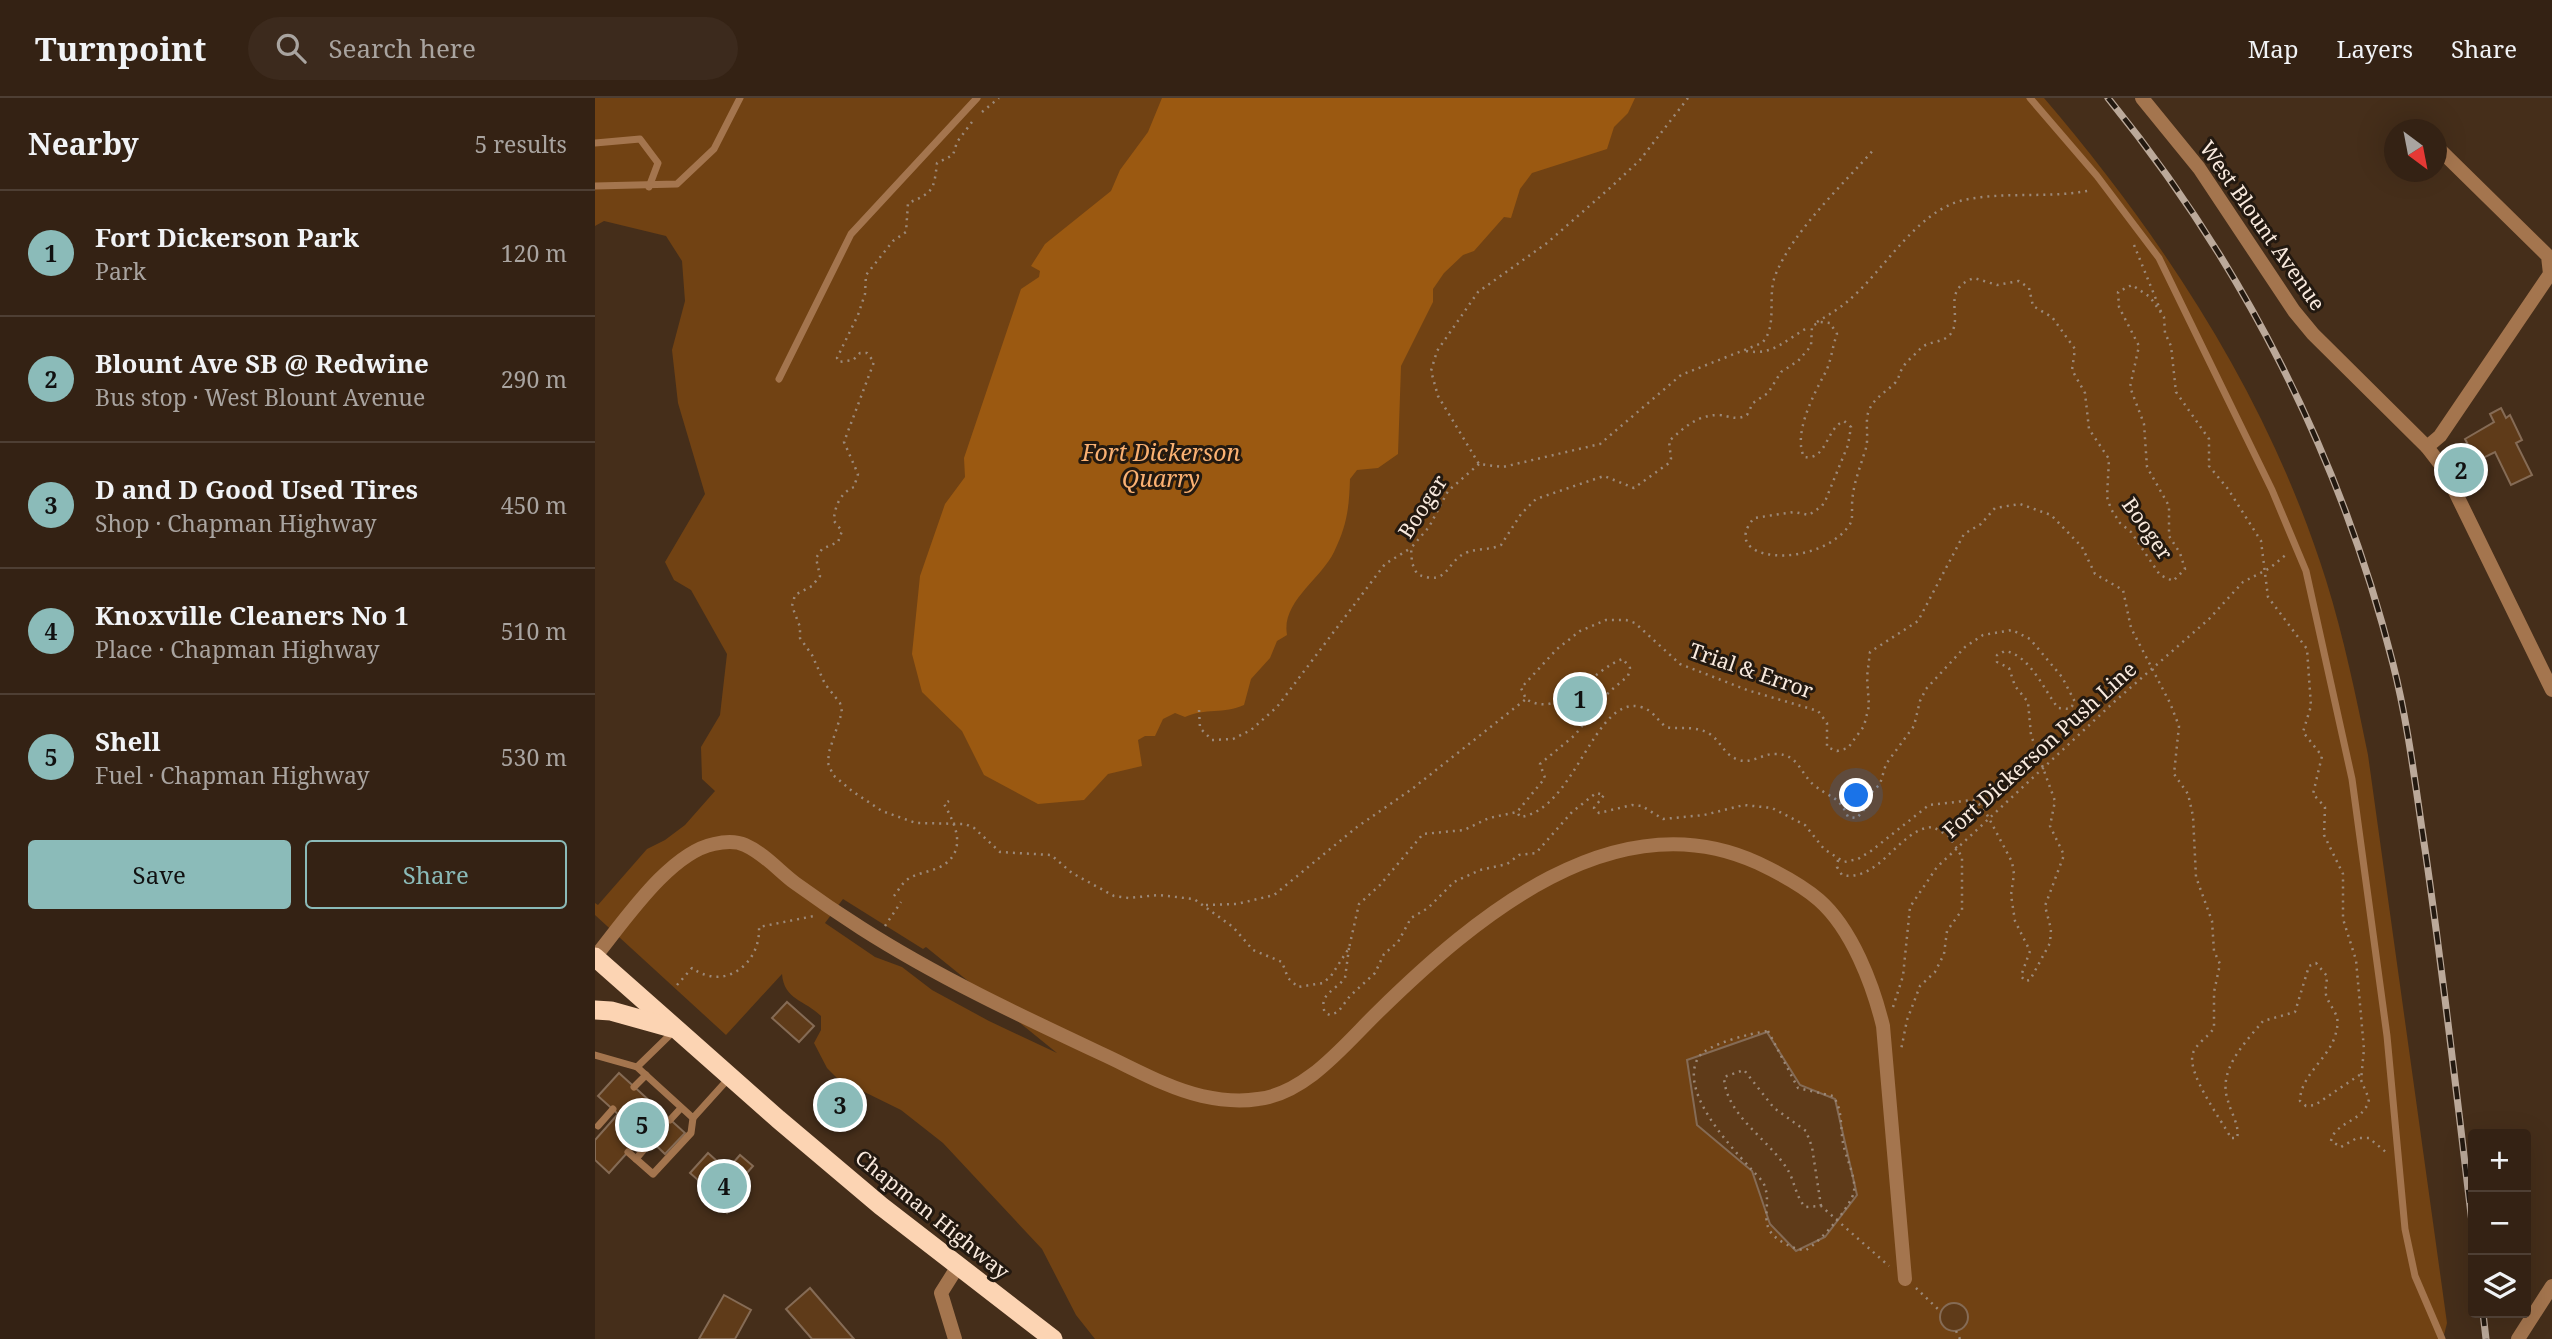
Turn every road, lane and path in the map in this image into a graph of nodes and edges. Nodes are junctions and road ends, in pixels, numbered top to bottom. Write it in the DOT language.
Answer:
graph roads {
  1 [pos="740,98"];
  2 [pos="977,98"];
  3 [pos="999,98"];
  4 [pos="1688,98"];
  5 [pos="2030,98"];
  6 [pos="2142,98"];
  7 [pos="595,143"];
  8 [pos="1875,148"];
  9 [pos="2447,157"];
  10 [pos="595,186"];
  11 [pos="649,187"];
  12 [pos="2105,187"];
  13 [pos="2125,212"];
  14 [pos="2164,317"];
  15 [pos="1817,323"];
  16 [pos="1812,326"];
  17 [pos="1744,351"];
  18 [pos="779,379"];
  19 [pos="2427,447"];
  20 [pos="1479,464"];
  21 [pos="1411,548"];
  22 [pos="2297,549"];
  23 [pos="2265,571"];
  24 [pos="2152,669"];
  25 [pos="2552,690"];
  26 [pos="1526,699"];
  27 [pos="1199,710"];
  28 [pos="2044,769"];
  29 [pos="949,801"];
  30 [pos="1517,812"];
  31 [pos="1989,818"];
  32 [pos="954,821"];
  33 [pos="1957,848"];
  34 [pos="1838,860"];
  35 [pos="894,896"];
  36 [pos="901,902"];
  37 [pos="1204,905"];
  38 [pos="809,917"];
  39 [pos="882,930"];
  40 [pos="1349,948"];
  41 [pos="595,957"];
  42 [pos="677,985"];
  43 [pos="595,1010"];
  44 [pos="1883,1026"];
  45 [pos="677,1029"];
  46 [pos="595,1055"];
  47 [pos="637,1067"];
  48 [pos="2361,1074"];
  49 [pos="646,1075"];
  50 [pos="730,1077"];
  51 [pos="1888,1079"];
  52 [pos="634,1087"];
  53 [pos="681,1108"];
  54 [pos="613,1109"];
  55 [pos="693,1118"];
  56 [pos="670,1120"];
  57 [pos="599,1127"];
  58 [pos="651,1141"];
  59 [pos="628,1152"];
  60 [pos="636,1159"];
  61 [pos="2399,1163"];
  62 [pos="1821,1206"];
  63 [pos="1837,1217"];
  64 [pos="958,1266"];
  65 [pos="1905,1279"];
  66 [pos="2552,1286"];
  67 [pos="1941,1312"];
  68 [pos="1956,1331"];
  69 [pos="955,1339"];
  70 [pos="1053,1339"];
  71 [pos="1960,1339"];
  72 [pos="2442,1339"];
  73 [pos="2518,1339"];
  1 -- 11 [label="lane"];
  2 -- 18 [label="lane"];
  3 -- 32 [label="path"];
  4 -- 20 [label="path"];
  5 -- 12 [label="lane"];
  6 -- 19 [label="street, West Blount Avenue"];
  7 -- 11 [label="lane"];
  8 -- 17 [label="path"];
  9 -- 19 [label="street"];
  10 -- 11 [label="lane"];
  12 -- 13 [label="lane"];
  12 -- 15 [label="path"];
  13 -- 14 [label="path"];
  13 -- 22 [label="lane"];
  14 -- 15 [label="path, Booger"];
  14 -- 23 [label="path, Booger"];
  15 -- 16 [label="path"];
  16 -- 17 [label="path"];
  16 -- 21 [label="path, Booger"];
  17 -- 20 [label="path"];
  19 -- 25 [label="street, West Blount Avenue"];
  20 -- 21 [label="path, Booger"];
  21 -- 27 [label="path"];
  22 -- 23 [label="path, Fort Dickerson Push Line"];
  22 -- 61 [label="lane"];
  23 -- 24 [label="path, Fort Dickerson Push Line"];
  23 -- 48 [label="path, Booger"];
  24 -- 26 [label="path, Trial & Error"];
  24 -- 28 [label="path, Fort Dickerson Push Line"];
  24 -- 48 [label="path, Trial & Error"];
  26 -- 30 [label="path"];
  26 -- 37 [label="path"];
  28 -- 30 [label="path"];
  28 -- 31 [label="path, Fort Dickerson Push Line"];
  28 -- 31 [label="path"];
  29 -- 32 [label="path"];
  30 -- 40 [label="path"];
  31 -- 33 [label="path, Fort Dickerson Push Line"];
  31 -- 34 [label="path"];
  32 -- 35 [label="path"];
  32 -- 37 [label="path"];
  33 -- 34 [label="path"];
  33 -- 44 [label="path, Fort Dickerson Push Line"];
  33 -- 51 [label="path"];
  34 -- 40 [label="path"];
  36 -- 39 [label="path"];
  37 -- 40 [label="path"];
  38 -- 42 [label="path"];
  41 -- 44 [label="street"];
  41 -- 45 [label="highway, Chapman Highway"];
  43 -- 45 [label="highway"];
  44 -- 51 [label="street"];
  45 -- 47 [label="lane"];
  45 -- 50 [label="highway, Chapman Highway"];
  46 -- 47 [label="lane"];
  47 -- 49 [label="lane"];
  48 -- 61 [label="path, Booger"];
  49 -- 52 [label="lane"];
  49 -- 53 [label="lane"];
  50 -- 55 [label="lane"];
  50 -- 64 [label="highway, Chapman Highway"];
  51 -- 65 [label="street"];
  53 -- 55 [label="lane"];
  53 -- 56 [label="lane"];
  54 -- 57 [label="lane"];
  55 -- 60 [label="lane"];
  58 -- 60 [label="lane"];
  59 -- 60 [label="lane"];
  61 -- 72 [label="lane"];
  62 -- 62 [label="path"];
  62 -- 63 [label="path"];
  63 -- 63 [label="path"];
  63 -- 65 [label="path"];
  64 -- 69 [label="street"];
  64 -- 70 [label="highway, Chapman Highway"];
  65 -- 67 [label="path"];
  66 -- 73 [label="street"];
  68 -- 71 [label="path"];
}
